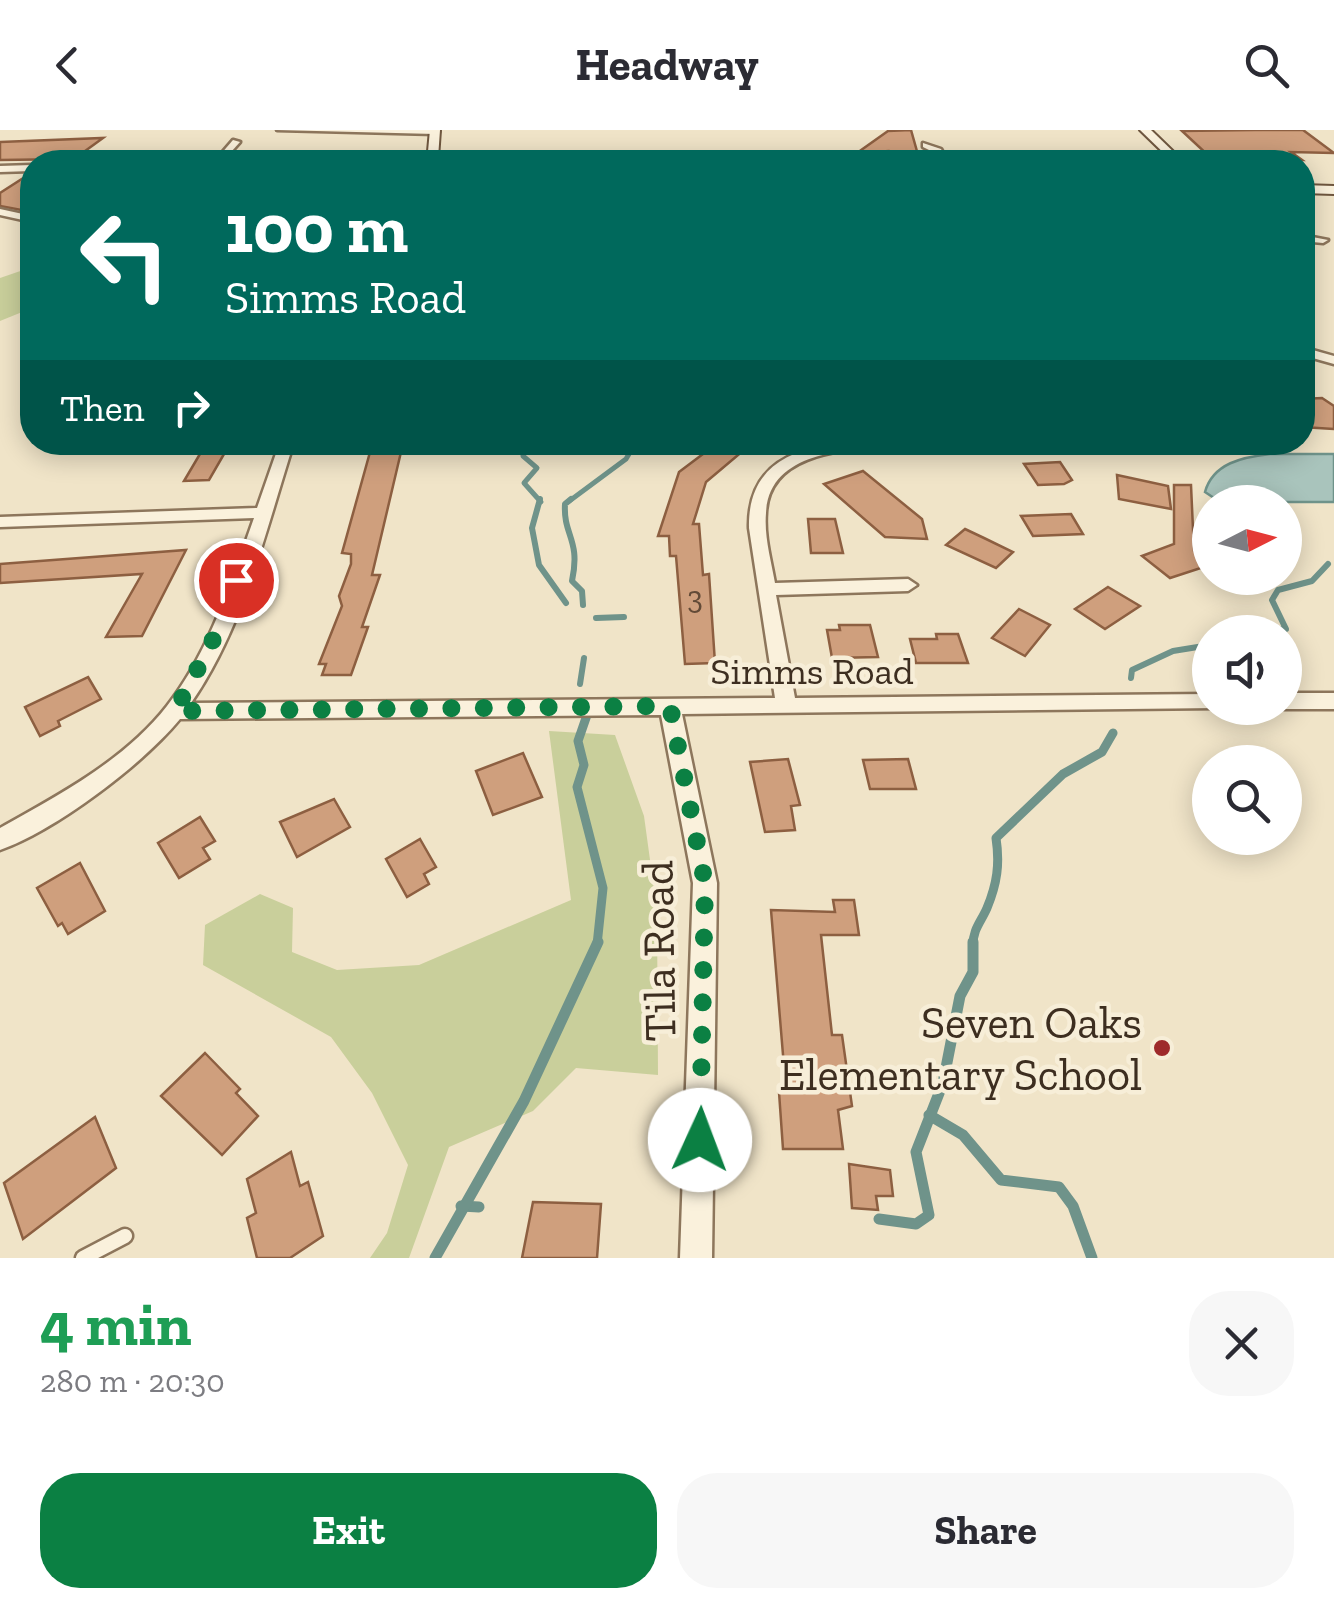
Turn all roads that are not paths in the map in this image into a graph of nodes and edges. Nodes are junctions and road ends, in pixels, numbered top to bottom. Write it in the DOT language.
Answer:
graph roads {
  1 [pos="281,130"];
  2 [pos="1145,130"];
  3 [pos="435,131"];
  4 [pos="236,142"];
  5 [pos="926,145"];
  6 [pos="229,150"];
  7 [pos="936,150"];
  8 [pos="1166,150"];
  9 [pos="1315,239"];
  10 [pos="1323,240"];
  11 [pos="282,455"];
  12 [pos="813,455"];
  13 [pos="262,513"];
  14 [pos="0,522"];
  15 [pos="908,585"];
  16 [pos="766,589"];
  17 [pos="1302,701"];
  18 [pos="1334,701"];
  19 [pos="1192,702"];
  20 [pos="670,706"];
  21 [pos="787,707"];
  22 [pos="175,711"];
  23 [pos="0,840"];
  24 [pos="125,1236"];
  25 [pos="83,1258"];
  26 [pos="696,1258"];
  1 -- 3 [label="street"];
  2 -- 8 [label="street"];
  4 -- 6 [label="street"];
  5 -- 7 [label="street"];
  9 -- 10 [label="street"];
  11 -- 13 [label="street"];
  12 -- 16 [label="street"];
  13 -- 14 [label="street"];
  13 -- 22 [label="street"];
  15 -- 16 [label="street"];
  16 -- 21 [label="street"];
  17 -- 18 [label="street"];
  19 -- 21 [label="street, Simms Road"];
  20 -- 21 [label="street, Simms Road"];
  20 -- 22 [label="street, Simms Road"];
  20 -- 26 [label="street, Tila Road"];
  22 -- 23 [label="street"];
  24 -- 25 [label="lane"];
}
